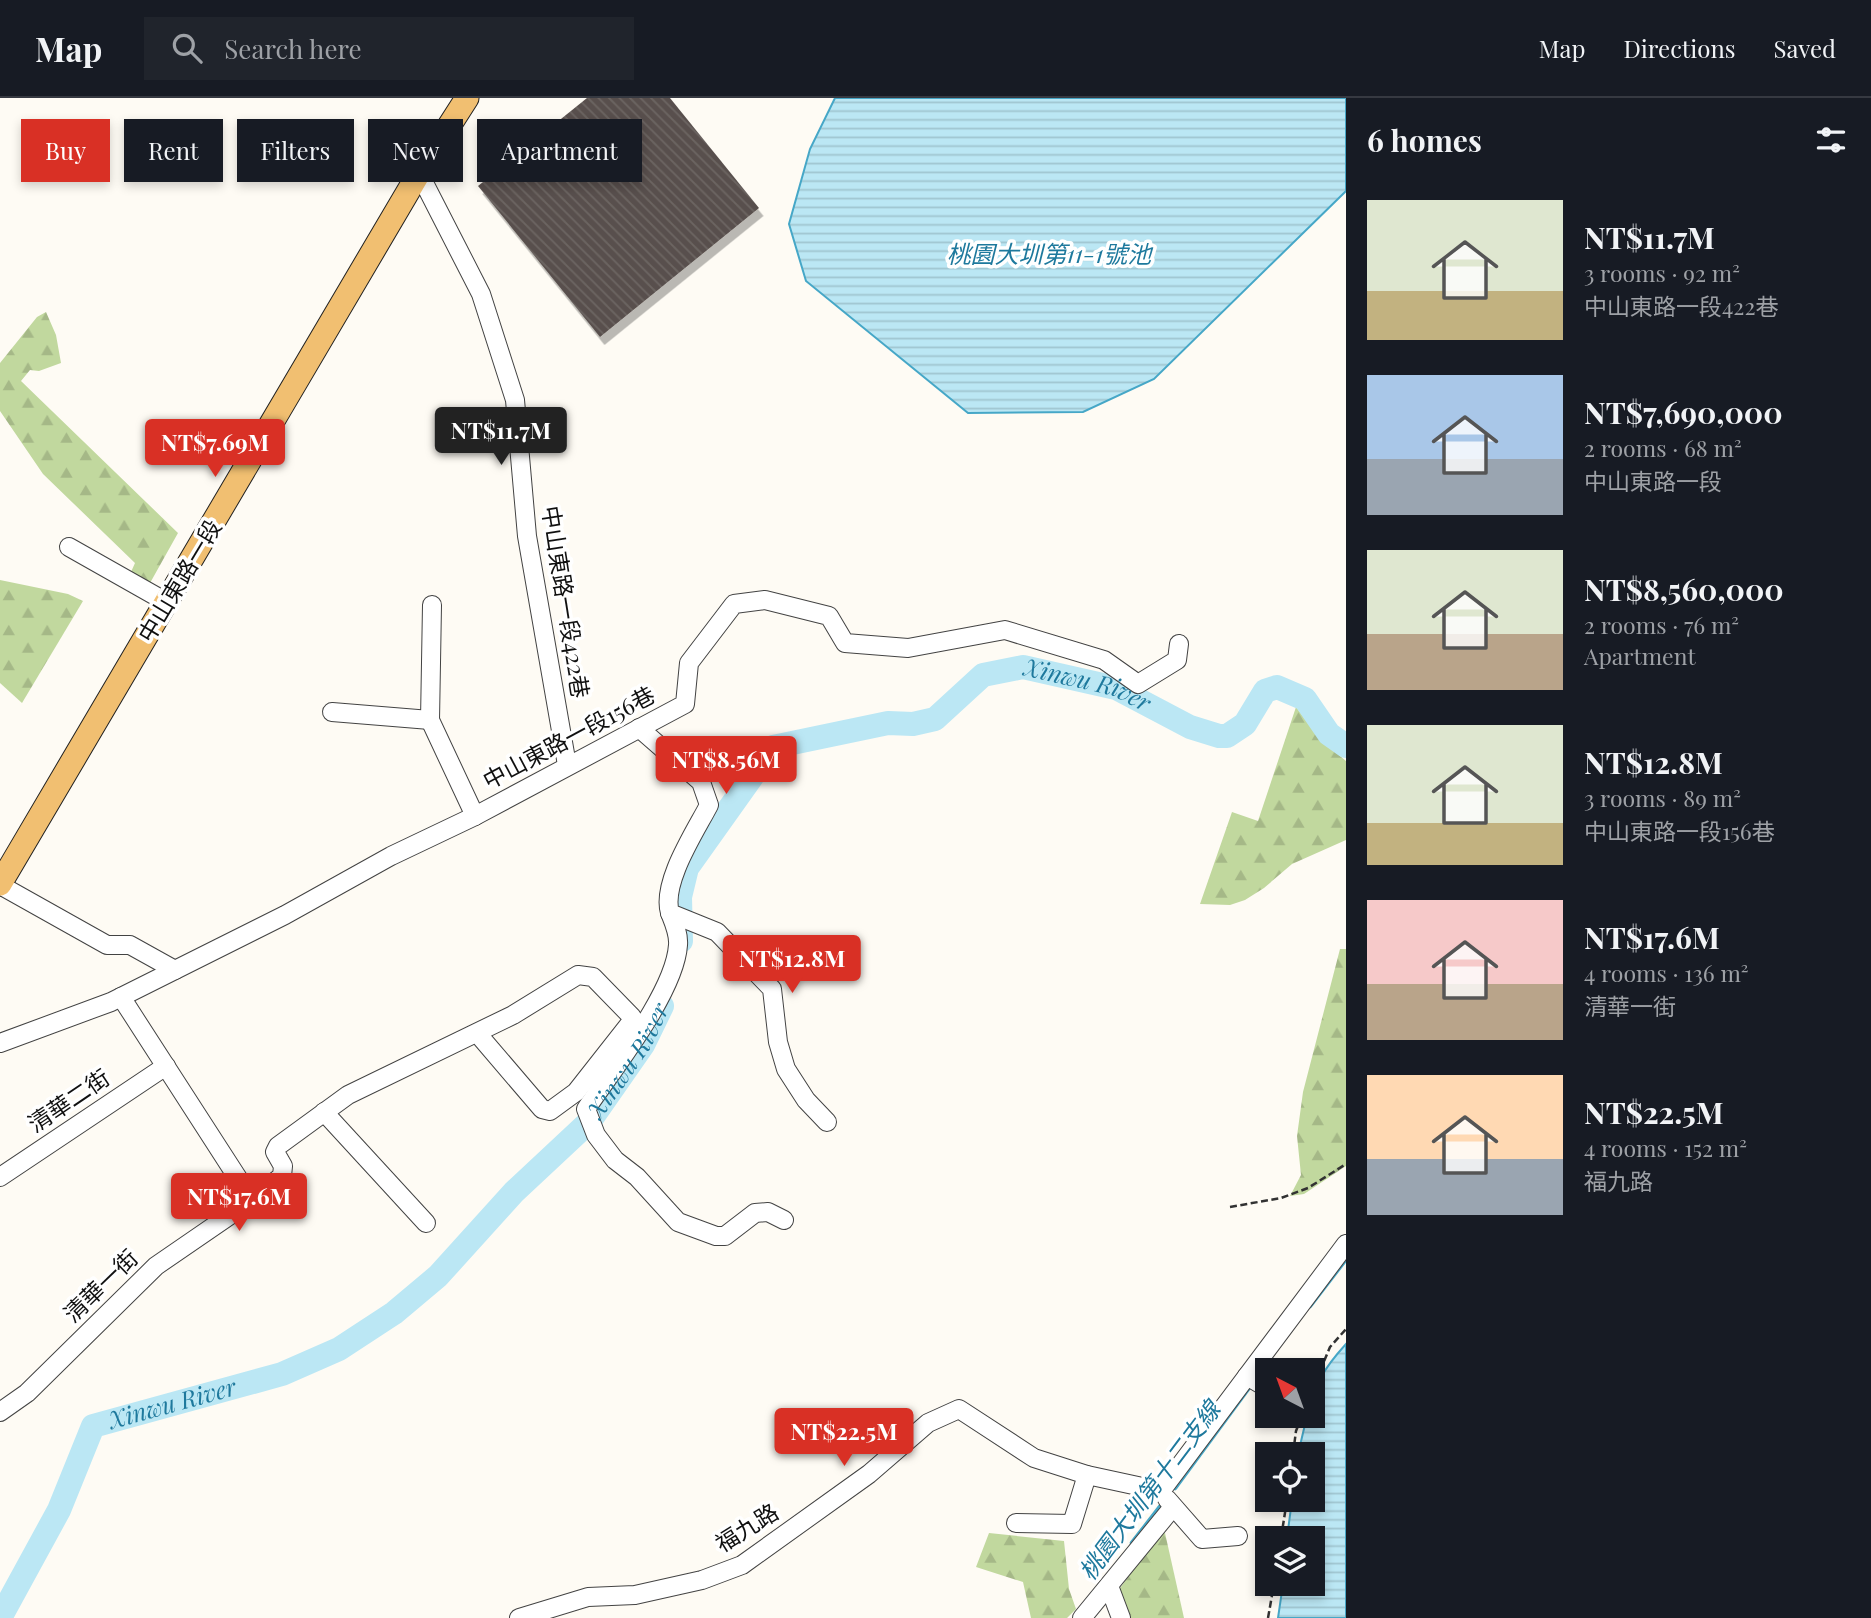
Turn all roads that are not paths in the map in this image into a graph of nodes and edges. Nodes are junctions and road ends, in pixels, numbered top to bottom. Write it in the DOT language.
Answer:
graph roads {
  1 [pos="467,98"];
  2 [pos="454,119"];
  3 [pos="414,182"];
  4 [pos="424,182"];
  5 [pos="69,547"];
  6 [pos="168,603"];
  7 [pos="432,605"];
  8 [pos="1179,644"];
  9 [pos="332,712"];
  10 [pos="430,720"];
  11 [pos="639,728"];
  12 [pos="567,765"];
  13 [pos="475,817"];
  14 [pos="0,884"];
  15 [pos="675,915"];
  16 [pos="175,970"];
  17 [pos="121,997"];
  18 [pos="477,1033"];
  19 [pos="0,1043"];
  20 [pos="166,1066"];
  21 [pos="324,1112"];
  22 [pos="827,1122"];
  23 [pos="0,1178"];
  24 [pos="252,1200"];
  25 [pos="784,1220"];
  26 [pos="426,1223"];
  27 [pos="1346,1244"];
  28 [pos="1247,1376"];
  29 [pos="1255,1381"];
  30 [pos="0,1412"];
  31 [pos="1087,1475"];
  32 [pos="1161,1491"];
  33 [pos="1173,1507"];
  34 [pos="1016,1523"];
  35 [pos="1238,1536"];
  36 [pos="1109,1586"];
  37 [pos="519,1618"];
  38 [pos="1082,1618"];
  39 [pos="1121,1618"];
  1 -- 2 [label="main road, 中山東路一段"];
  3 -- 6 [label="main road, 中山東路一段"];
  4 -- 12 [label="street, 中山東路一段422巷"];
  5 -- 6 [label="street"];
  6 -- 14 [label="main road, 中山東路一段"];
  7 -- 10 [label="street"];
  8 -- 11 [label="street, 中山東路一段156巷"];
  9 -- 10 [label="street"];
  10 -- 13 [label="street"];
  11 -- 12 [label="street, 中山東路一段156巷"];
  11 -- 15 [label="street"];
  12 -- 13 [label="street, 中山東路一段156巷"];
  13 -- 16 [label="street, 中山東路一段156巷"];
  14 -- 16 [label="street"];
  15 -- 22 [label="street"];
  15 -- 25 [label="street"];
  16 -- 17 [label="street, 中山東路一段156巷"];
  17 -- 19 [label="street, 中山東路一段156巷"];
  17 -- 20 [label="street"];
  18 -- 18 [label="street"];
  18 -- 21 [label="street"];
  20 -- 23 [label="street, 清華二街"];
  20 -- 24 [label="street"];
  21 -- 24 [label="street, 清華一街"];
  21 -- 26 [label="street"];
  24 -- 30 [label="street, 清華一街"];
  27 -- 28 [label="street"];
  28 -- 29 [label="street"];
  28 -- 32 [label="street"];
  31 -- 32 [label="street, 福九路"];
  31 -- 34 [label="street"];
  31 -- 37 [label="street, 福九路"];
  32 -- 33 [label="street"];
  33 -- 35 [label="street"];
  33 -- 36 [label="street"];
  36 -- 38 [label="street"];
  36 -- 39 [label="street"];
}
